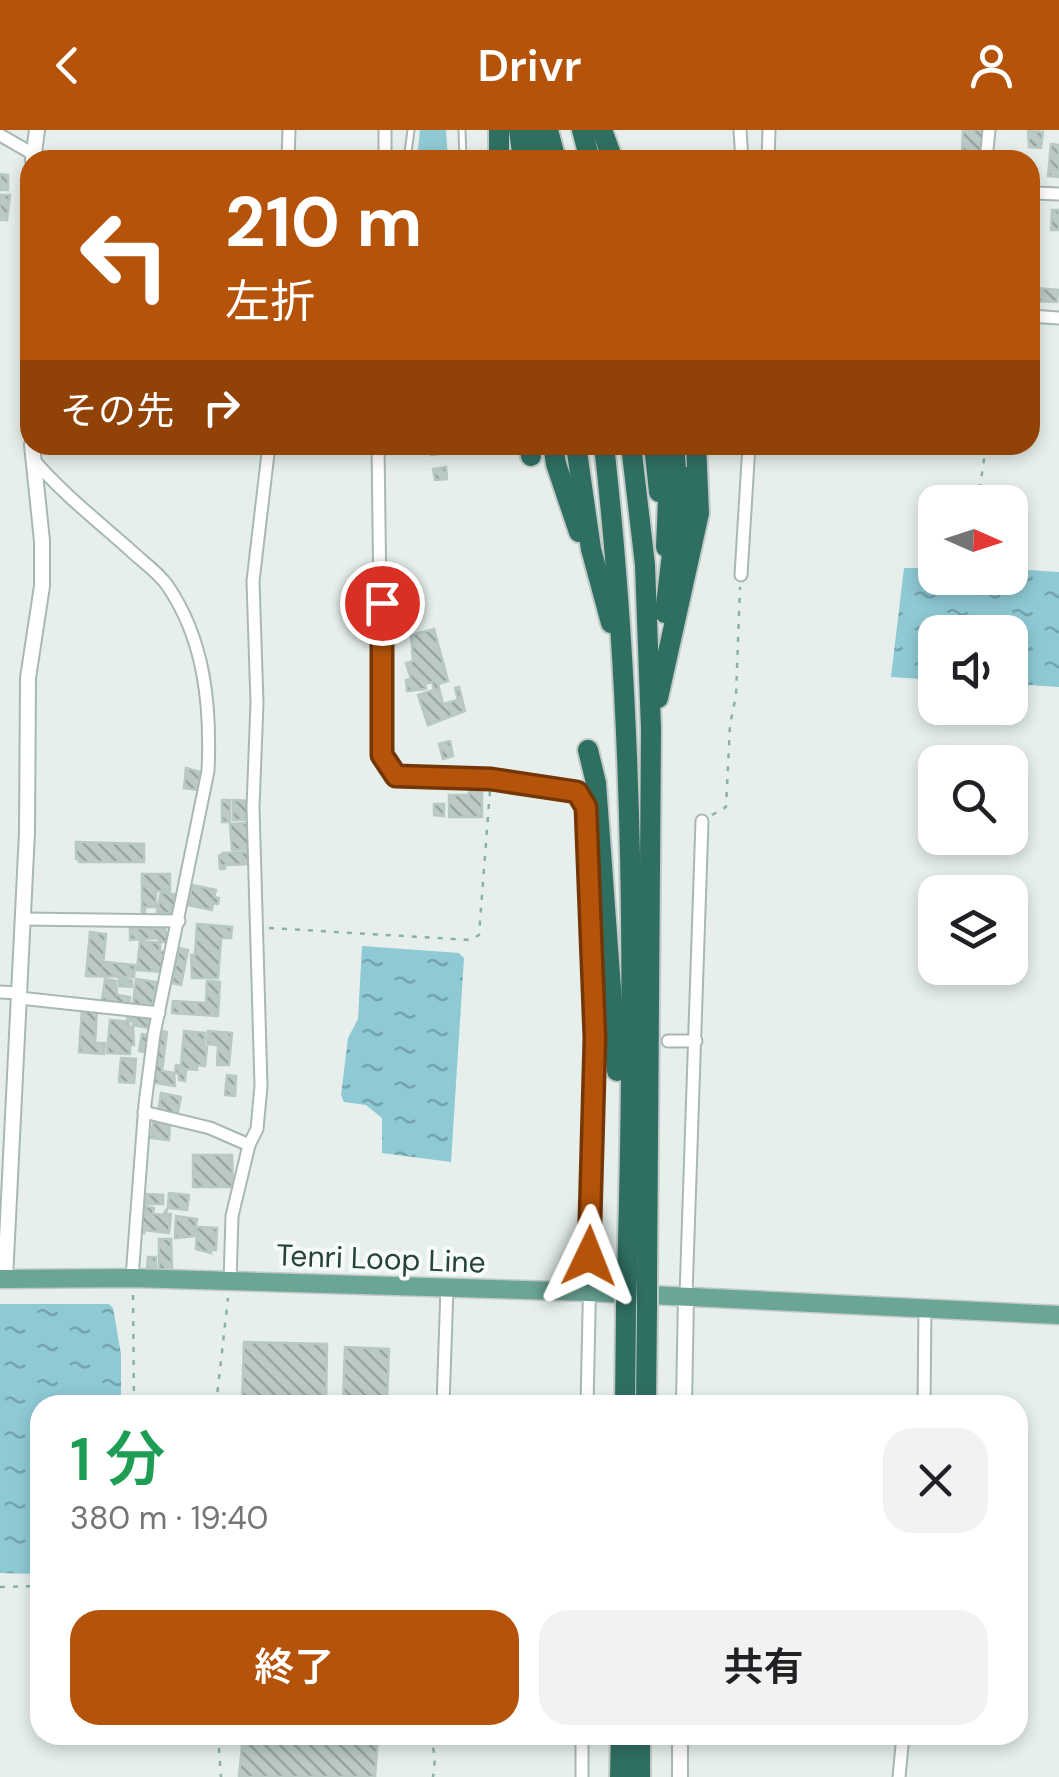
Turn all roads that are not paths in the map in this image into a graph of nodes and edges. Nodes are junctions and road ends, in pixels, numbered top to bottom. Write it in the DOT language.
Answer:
graph roads {
  1 [pos="0,134"];
  2 [pos="23,150"];
  3 [pos="32,455"];
  4 [pos="34,455"];
  5 [pos="268,455"];
  6 [pos="378,455"];
  7 [pos="555,455"];
  8 [pos="568,455"];
  9 [pos="577,455"];
  10 [pos="587,455"];
  11 [pos="596,455"];
  12 [pos="605,455"];
  13 [pos="632,455"];
  14 [pos="646,455"];
  15 [pos="655,455"];
  16 [pos="666,455"];
  17 [pos="675,455"];
  18 [pos="685,455"];
  19 [pos="696,455"];
  20 [pos="748,455"];
  21 [pos="582,544"];
  22 [pos="740,575"];
  23 [pos="607,606"];
  24 [pos="623,683"];
  25 [pos="651,729"];
  26 [pos="588,750"];
  27 [pos="702,821"];
  28 [pos="23,918"];
  29 [pos="178,922"];
  30 [pos="0,992"];
  31 [pos="19,996"];
  32 [pos="159,1013"];
  33 [pos="668,1041"];
  34 [pos="696,1041"];
  35 [pos="144,1112"];
  36 [pos="249,1145"];
  37 [pos="629,1206"];
  38 [pos="132,1278"];
  39 [pos="637,1278"];
  40 [pos="2,1279"];
  41 [pos="230,1282"];
  42 [pos="448,1288"];
  43 [pos="588,1292"];
  44 [pos="686,1296"];
  45 [pos="636,1307"];
  46 [pos="925,1307"];
  47 [pos="1059,1314"];
  48 [pos="443,1395"];
  49 [pos="586,1395"];
  50 [pos="627,1395"];
  51 [pos="645,1395"];
  52 [pos="684,1395"];
  53 [pos="924,1395"];
  54 [pos="582,1745"];
  55 [pos="621,1745"];
  56 [pos="640,1745"];
  57 [pos="680,1745"];
  58 [pos="902,1745"];
  59 [pos="582,1777"];
  60 [pos="620,1777"];
  61 [pos="640,1777"];
  62 [pos="680,1777"];
  63 [pos="899,1777"];
  1 -- 2 [label="street"];
  3 -- 28 [label="street"];
  4 -- 29 [label="street"];
  5 -- 36 [label="street"];
  6 -- 43 [label="street"];
  7 -- 21 [label="highway"];
  8 -- 21 [label="highway"];
  9 -- 23 [label="highway"];
  10 -- 24 [label="highway"];
  11 -- 24 [label="highway"];
  12 -- 24 [label="highway"];
  13 -- 25 [label="highway"];
  14 -- 25 [label="highway"];
  15 -- 25 [label="highway"];
  16 -- 25 [label="highway"];
  17 -- 25 [label="highway"];
  18 -- 25 [label="highway"];
  19 -- 25 [label="highway"];
  20 -- 22 [label="street"];
  21 -- 23 [label="highway"];
  23 -- 24 [label="highway"];
  24 -- 37 [label="highway"];
  25 -- 39 [label="highway"];
  26 -- 37 [label="highway"];
  27 -- 34 [label="street"];
  28 -- 29 [label="street"];
  28 -- 31 [label="street"];
  29 -- 32 [label="street"];
  30 -- 31 [label="street"];
  31 -- 32 [label="street"];
  31 -- 40 [label="street"];
  32 -- 35 [label="street"];
  33 -- 34 [label="street"];
  34 -- 44 [label="street"];
  35 -- 36 [label="street"];
  35 -- 38 [label="street"];
  36 -- 41 [label="street"];
  37 -- 39 [label="highway"];
  38 -- 40 [label="main road, Tenri Loop Line"];
  38 -- 41 [label="main road, Tenri Loop Line"];
  39 -- 45 [label="highway, bridge"];
  41 -- 42 [label="main road, Tenri Loop Line"];
  42 -- 43 [label="main road, Tenri Loop Line"];
  42 -- 48 [label="street"];
  43 -- 44 [label="main road, Tenri Loop Line"];
  43 -- 49 [label="street"];
  44 -- 46 [label="main road, Tenri Loop Line"];
  44 -- 52 [label="street"];
  45 -- 50 [label="highway"];
  45 -- 51 [label="highway"];
  46 -- 47 [label="main road, Tenri Loop Line"];
  46 -- 53 [label="street"];
  54 -- 59 [label="street"];
  55 -- 60 [label="highway"];
  56 -- 61 [label="highway"];
  57 -- 62 [label="street"];
  58 -- 63 [label="street"];
}
